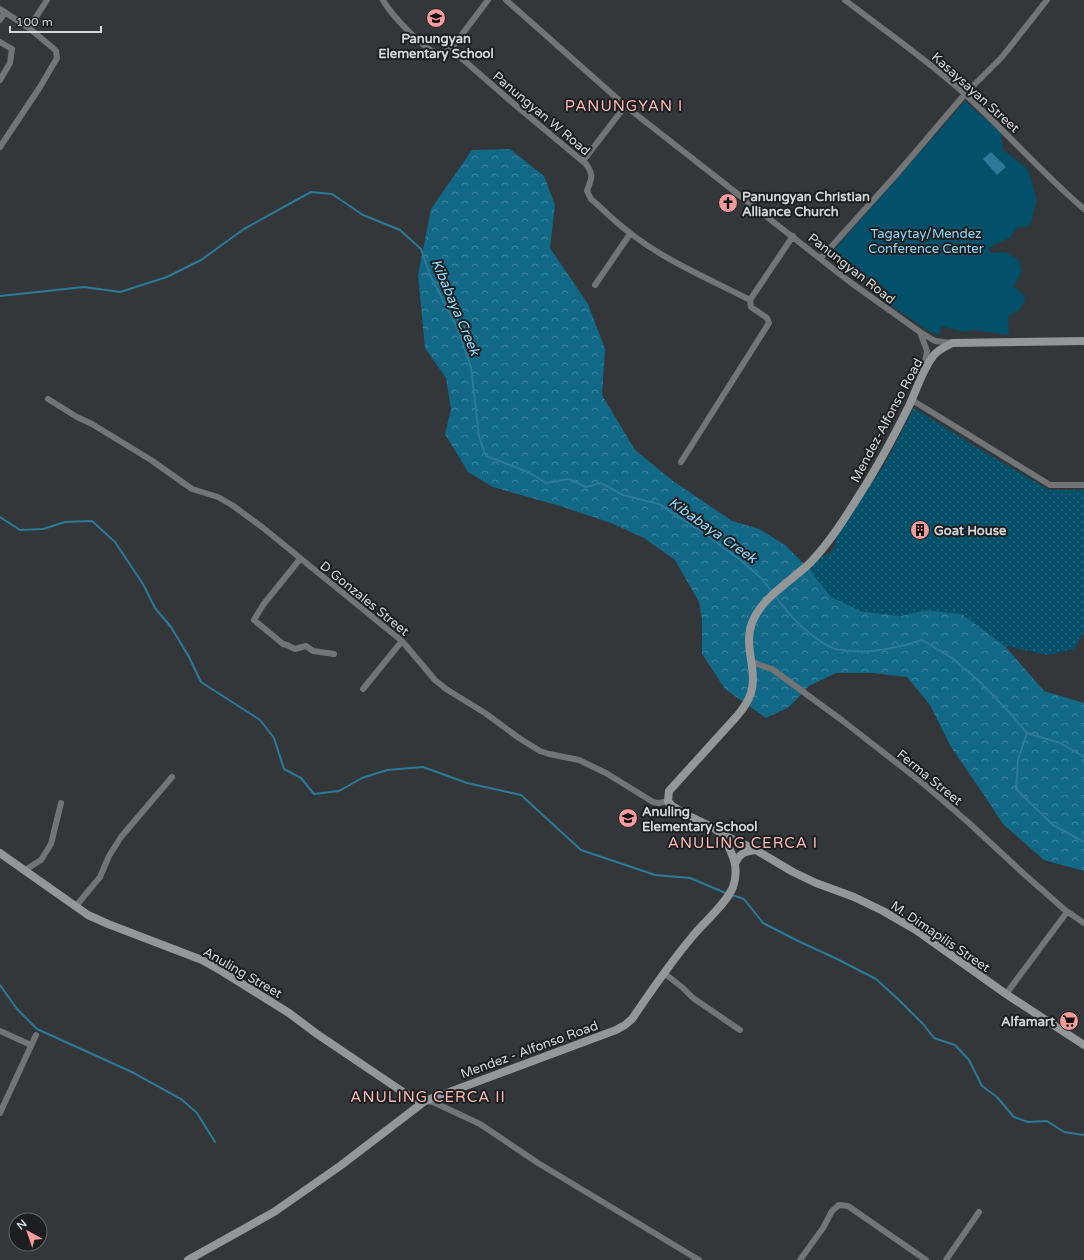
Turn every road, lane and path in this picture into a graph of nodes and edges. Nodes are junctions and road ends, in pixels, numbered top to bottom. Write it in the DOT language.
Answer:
graph roads {
  1 [pos="46,0"];
  2 [pos="383,0"];
  3 [pos="488,0"];
  4 [pos="506,0"];
  5 [pos="845,0"];
  6 [pos="1047,0"];
  7 [pos="514,3"];
  8 [pos="2,11"];
  9 [pos="0,20"];
  10 [pos="29,28"];
  11 [pos="0,42"];
  12 [pos="451,49"];
  13 [pos="0,80"];
  14 [pos="966,94"];
  15 [pos="626,105"];
  16 [pos="0,147"];
  17 [pos="583,161"];
  18 [pos="1084,210"];
  19 [pos="630,234"];
  20 [pos="793,236"];
  21 [pos="821,258"];
  22 [pos="595,285"];
  23 [pos="750,300"];
  24 [pos="920,332"];
  25 [pos="1084,341"];
  26 [pos="952,344"];
  27 [pos="924,370"];
  28 [pos="48,399"];
  29 [pos="912,400"];
  30 [pos="681,462"];
  31 [pos="1084,485"];
  32 [pos="300,559"];
  33 [pos="402,641"];
  34 [pos="334,654"];
  35 [pos="751,662"];
  36 [pos="363,689"];
  37 [pos="172,777"];
  38 [pos="668,801"];
  39 [pos="61,803"];
  40 [pos="723,835"];
  41 [pos="756,850"];
  42 [pos="0,853"];
  43 [pos="736,862"];
  44 [pos="25,870"];
  45 [pos="76,906"];
  46 [pos="1067,912"];
  47 [pos="1084,923"];
  48 [pos="664,973"];
  49 [pos="1006,994"];
  50 [pos="740,1030"];
  51 [pos="0,1031"];
  52 [pos="36,1035"];
  53 [pos="31,1045"];
  54 [pos="1084,1045"];
  55 [pos="425,1101"];
  56 [pos="0,1113"];
  57 [pos="979,1212"];
  58 [pos="188,1260"];
  59 [pos="699,1260"];
  60 [pos="800,1260"];
  61 [pos="926,1260"];
  62 [pos="946,1260"];
  1 -- 10 [label="street"];
  2 -- 12 [label="street"];
  3 -- 12 [label="street"];
  4 -- 7 [label="street, Panungyan Road"];
  5 -- 14 [label="street, Kasaysayan Street"];
  6 -- 14 [label="street"];
  7 -- 15 [label="street, Panungyan Road"];
  8 -- 9 [label="street"];
  8 -- 10 [label="street"];
  10 -- 16 [label="street"];
  11 -- 13 [label="street"];
  12 -- 17 [label="street, Panungyan W Road"];
  14 -- 18 [label="street, Kasaysayan Street"];
  14 -- 21 [label="street"];
  15 -- 17 [label="street"];
  15 -- 20 [label="street, Panungyan Road"];
  17 -- 19 [label="street, Panungyan W Road"];
  19 -- 22 [label="street"];
  19 -- 23 [label="street, Panungyan W Road"];
  20 -- 21 [label="street, Panungyan Road"];
  20 -- 23 [label="street"];
  21 -- 24 [label="street, Panungyan Road"];
  23 -- 30 [label="street"];
  24 -- 26 [label="street, Panungyan Road"];
  24 -- 27 [label="street"];
  25 -- 26 [label="main road, Mendez-Alfonso Road"];
  26 -- 27 [label="main road, Mendez-Alfonso Road"];
  27 -- 29 [label="main road, Mendez-Alfonso Road"];
  28 -- 32 [label="street, D Gonzales Street"];
  29 -- 31 [label="street"];
  29 -- 35 [label="main road, Mendez-Alfonso Road"];
  32 -- 33 [label="street, D Gonzales Street"];
  32 -- 34 [label="street"];
  33 -- 36 [label="street"];
  33 -- 38 [label="street, D Gonzales Street"];
  35 -- 38 [label="main road, Mendez-Alfonso Road"];
  35 -- 46 [label="street, Ferma Street"];
  37 -- 45 [label="street"];
  38 -- 40 [label="main road"];
  39 -- 44 [label="street"];
  40 -- 41 [label="main road, M. Dimapilis Street"];
  40 -- 43 [label="main road"];
  41 -- 43 [label="main road"];
  41 -- 49 [label="main road, M. Dimapilis Street"];
  42 -- 44 [label="main road, Anuling Street"];
  43 -- 48 [label="main road, Mendez - Alfonso Road"];
  44 -- 45 [label="main road, Anuling Street"];
  45 -- 55 [label="main road, Anuling Street"];
  46 -- 47 [label="street, Ferma Street"];
  46 -- 49 [label="street"];
  48 -- 50 [label="street"];
  48 -- 55 [label="main road, Mendez - Alfonso Road"];
  49 -- 54 [label="main road, M. Dimapilis Street"];
  51 -- 53 [label="street"];
  52 -- 53 [label="street"];
  53 -- 56 [label="street"];
  55 -- 58 [label="main road, Mendez - Alfonso Road"];
  55 -- 59 [label="street"];
  57 -- 62 [label="street"];
  60 -- 61 [label="street"];
}
